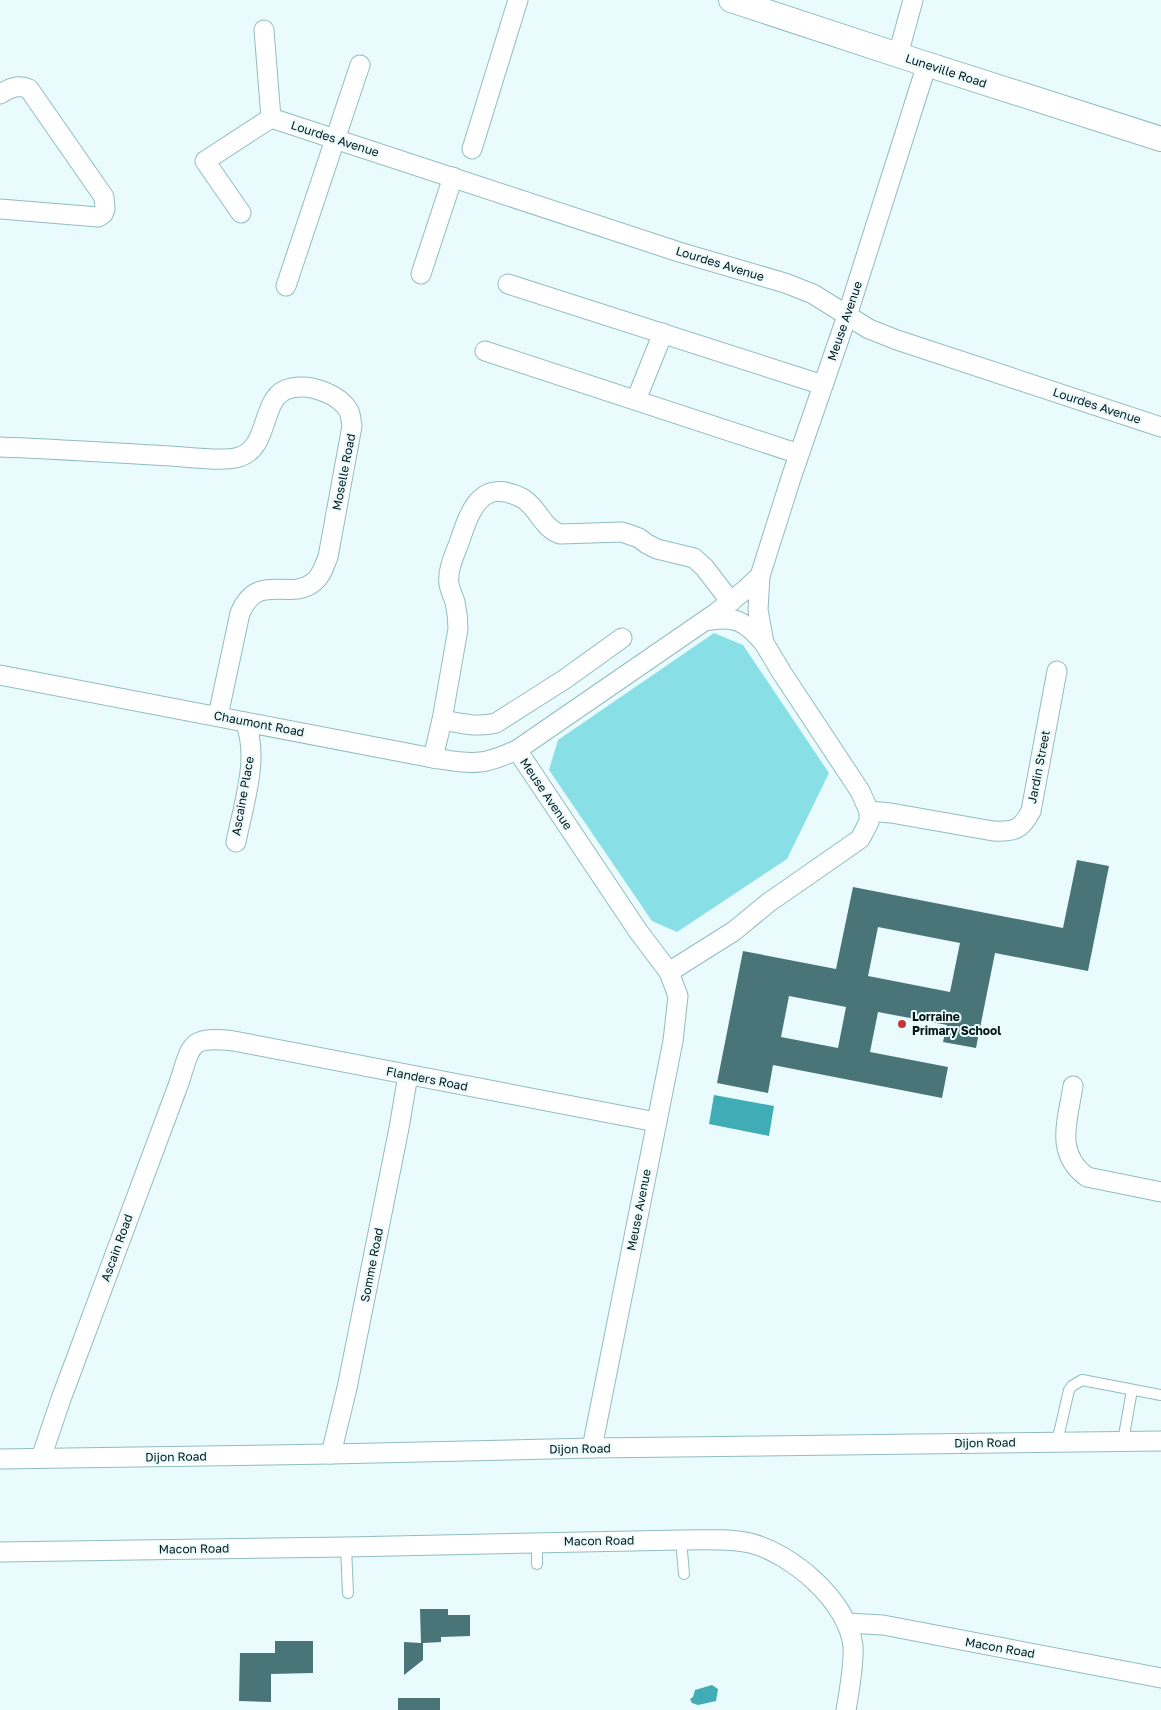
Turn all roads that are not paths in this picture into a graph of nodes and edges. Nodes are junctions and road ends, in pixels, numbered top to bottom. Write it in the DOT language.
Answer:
graph roads {
  1 [pos="518,0"];
  2 [pos="731,0"];
  3 [pos="913,0"];
  4 [pos="264,30"];
  5 [pos="898,56"];
  6 [pos="927,64"];
  7 [pos="360,65"];
  8 [pos="0,94"];
  9 [pos="271,118"];
  10 [pos="335,138"];
  11 [pos="1161,139"];
  12 [pos="472,149"];
  13 [pos="453,177"];
  14 [pos="0,209"];
  15 [pos="241,213"];
  16 [pos="421,274"];
  17 [pos="508,284"];
  18 [pos="286,286"];
  19 [pos="847,316"];
  20 [pos="663,333"];
  21 [pos="485,350"];
  22 [pos="823,385"];
  23 [pos="636,400"];
  24 [pos="1161,427"];
  25 [pos="0,447"];
  26 [pos="799,454"];
  27 [pos="760,576"];
  28 [pos="731,602"];
  29 [pos="702,622"];
  30 [pos="622,638"];
  31 [pos="764,643"];
  32 [pos="1057,672"];
  33 [pos="0,675"];
  34 [pos="218,716"];
  35 [pos="442,720"];
  36 [pos="245,722"];
  37 [pos="517,750"];
  38 [pos="433,758"];
  39 [pos="869,811"];
  40 [pos="236,842"];
  41 [pos="669,972"];
  42 [pos="199,1041"];
  43 [pos="408,1075"];
  44 [pos="1073,1086"];
  45 [pos="656,1122"];
  46 [pos="1161,1192"];
  47 [pos="1132,1390"];
  48 [pos="1161,1395"];
  49 [pos="1123,1441"];
  50 [pos="1161,1441"];
  51 [pos="1057,1442"];
  52 [pos="592,1448"];
  53 [pos="331,1454"];
  54 [pos="41,1458"];
  55 [pos="0,1459"];
  56 [pos="681,1540"];
  57 [pos="537,1542"];
  58 [pos="346,1547"];
  59 [pos="0,1552"];
  60 [pos="537,1564"];
  61 [pos="684,1574"];
  62 [pos="348,1593"];
  63 [pos="847,1623"];
  64 [pos="1161,1678"];
  65 [pos="846,1710"];
  1 -- 12 [label="street"];
  2 -- 5 [label="street, Luneville Road"];
  3 -- 5 [label="street"];
  4 -- 9 [label="street"];
  5 -- 6 [label="street, Luneville Road"];
  6 -- 11 [label="street, Luneville Road"];
  6 -- 19 [label="street, Meuse Avenue"];
  7 -- 10 [label="street"];
  8 -- 14 [label="street"];
  9 -- 10 [label="street, Lourdes Avenue"];
  9 -- 15 [label="street"];
  10 -- 13 [label="street, Lourdes Avenue"];
  10 -- 18 [label="street"];
  13 -- 16 [label="street"];
  13 -- 19 [label="street, Lourdes Avenue"];
  17 -- 20 [label="street"];
  19 -- 22 [label="street, Meuse Avenue"];
  19 -- 24 [label="street, Lourdes Avenue"];
  20 -- 22 [label="street"];
  20 -- 23 [label="street"];
  21 -- 23 [label="street"];
  22 -- 26 [label="street, Meuse Avenue"];
  23 -- 26 [label="street"];
  25 -- 34 [label="street, Moselle Road"];
  26 -- 27 [label="street, Meuse Avenue"];
  27 -- 28 [label="street, Meuse Avenue"];
  27 -- 31 [label="street, Meuse Avenue"];
  28 -- 29 [label="street, Meuse Avenue"];
  28 -- 35 [label="street"];
  29 -- 31 [label="street, Meuse Avenue"];
  29 -- 37 [label="street, Meuse Avenue"];
  30 -- 35 [label="street"];
  31 -- 39 [label="street, Meuse Avenue"];
  32 -- 39 [label="street, Jardin Street"];
  33 -- 34 [label="street, Chaumont Road"];
  34 -- 36 [label="street, Chaumont Road"];
  35 -- 38 [label="street"];
  36 -- 38 [label="street, Chaumont Road"];
  36 -- 40 [label="street, Ascaine Place"];
  37 -- 38 [label="street, Chaumont Road"];
  37 -- 41 [label="street, Meuse Avenue"];
  39 -- 41 [label="street"];
  41 -- 45 [label="street, Meuse Avenue"];
  42 -- 43 [label="street, Flanders Road"];
  42 -- 54 [label="street, Ascain Road"];
  43 -- 45 [label="street, Flanders Road"];
  43 -- 53 [label="street, Somme Road"];
  44 -- 46 [label="street"];
  45 -- 52 [label="street, Meuse Avenue"];
  47 -- 48 [label="lane"];
  47 -- 49 [label="lane"];
  47 -- 51 [label="lane"];
  49 -- 50 [label="street, Dijon Road"];
  49 -- 51 [label="street, Dijon Road"];
  51 -- 52 [label="street, Dijon Road"];
  52 -- 53 [label="street, Dijon Road"];
  53 -- 54 [label="street, Dijon Road"];
  54 -- 55 [label="street, Dijon Road"];
  56 -- 57 [label="street, Macon Road"];
  56 -- 61 [label="lane"];
  56 -- 63 [label="street, Macon Road"];
  57 -- 58 [label="street, Macon Road"];
  57 -- 60 [label="lane"];
  58 -- 59 [label="street, Macon Road"];
  58 -- 62 [label="lane"];
  63 -- 64 [label="street, Macon Road"];
  63 -- 65 [label="street"];
}
